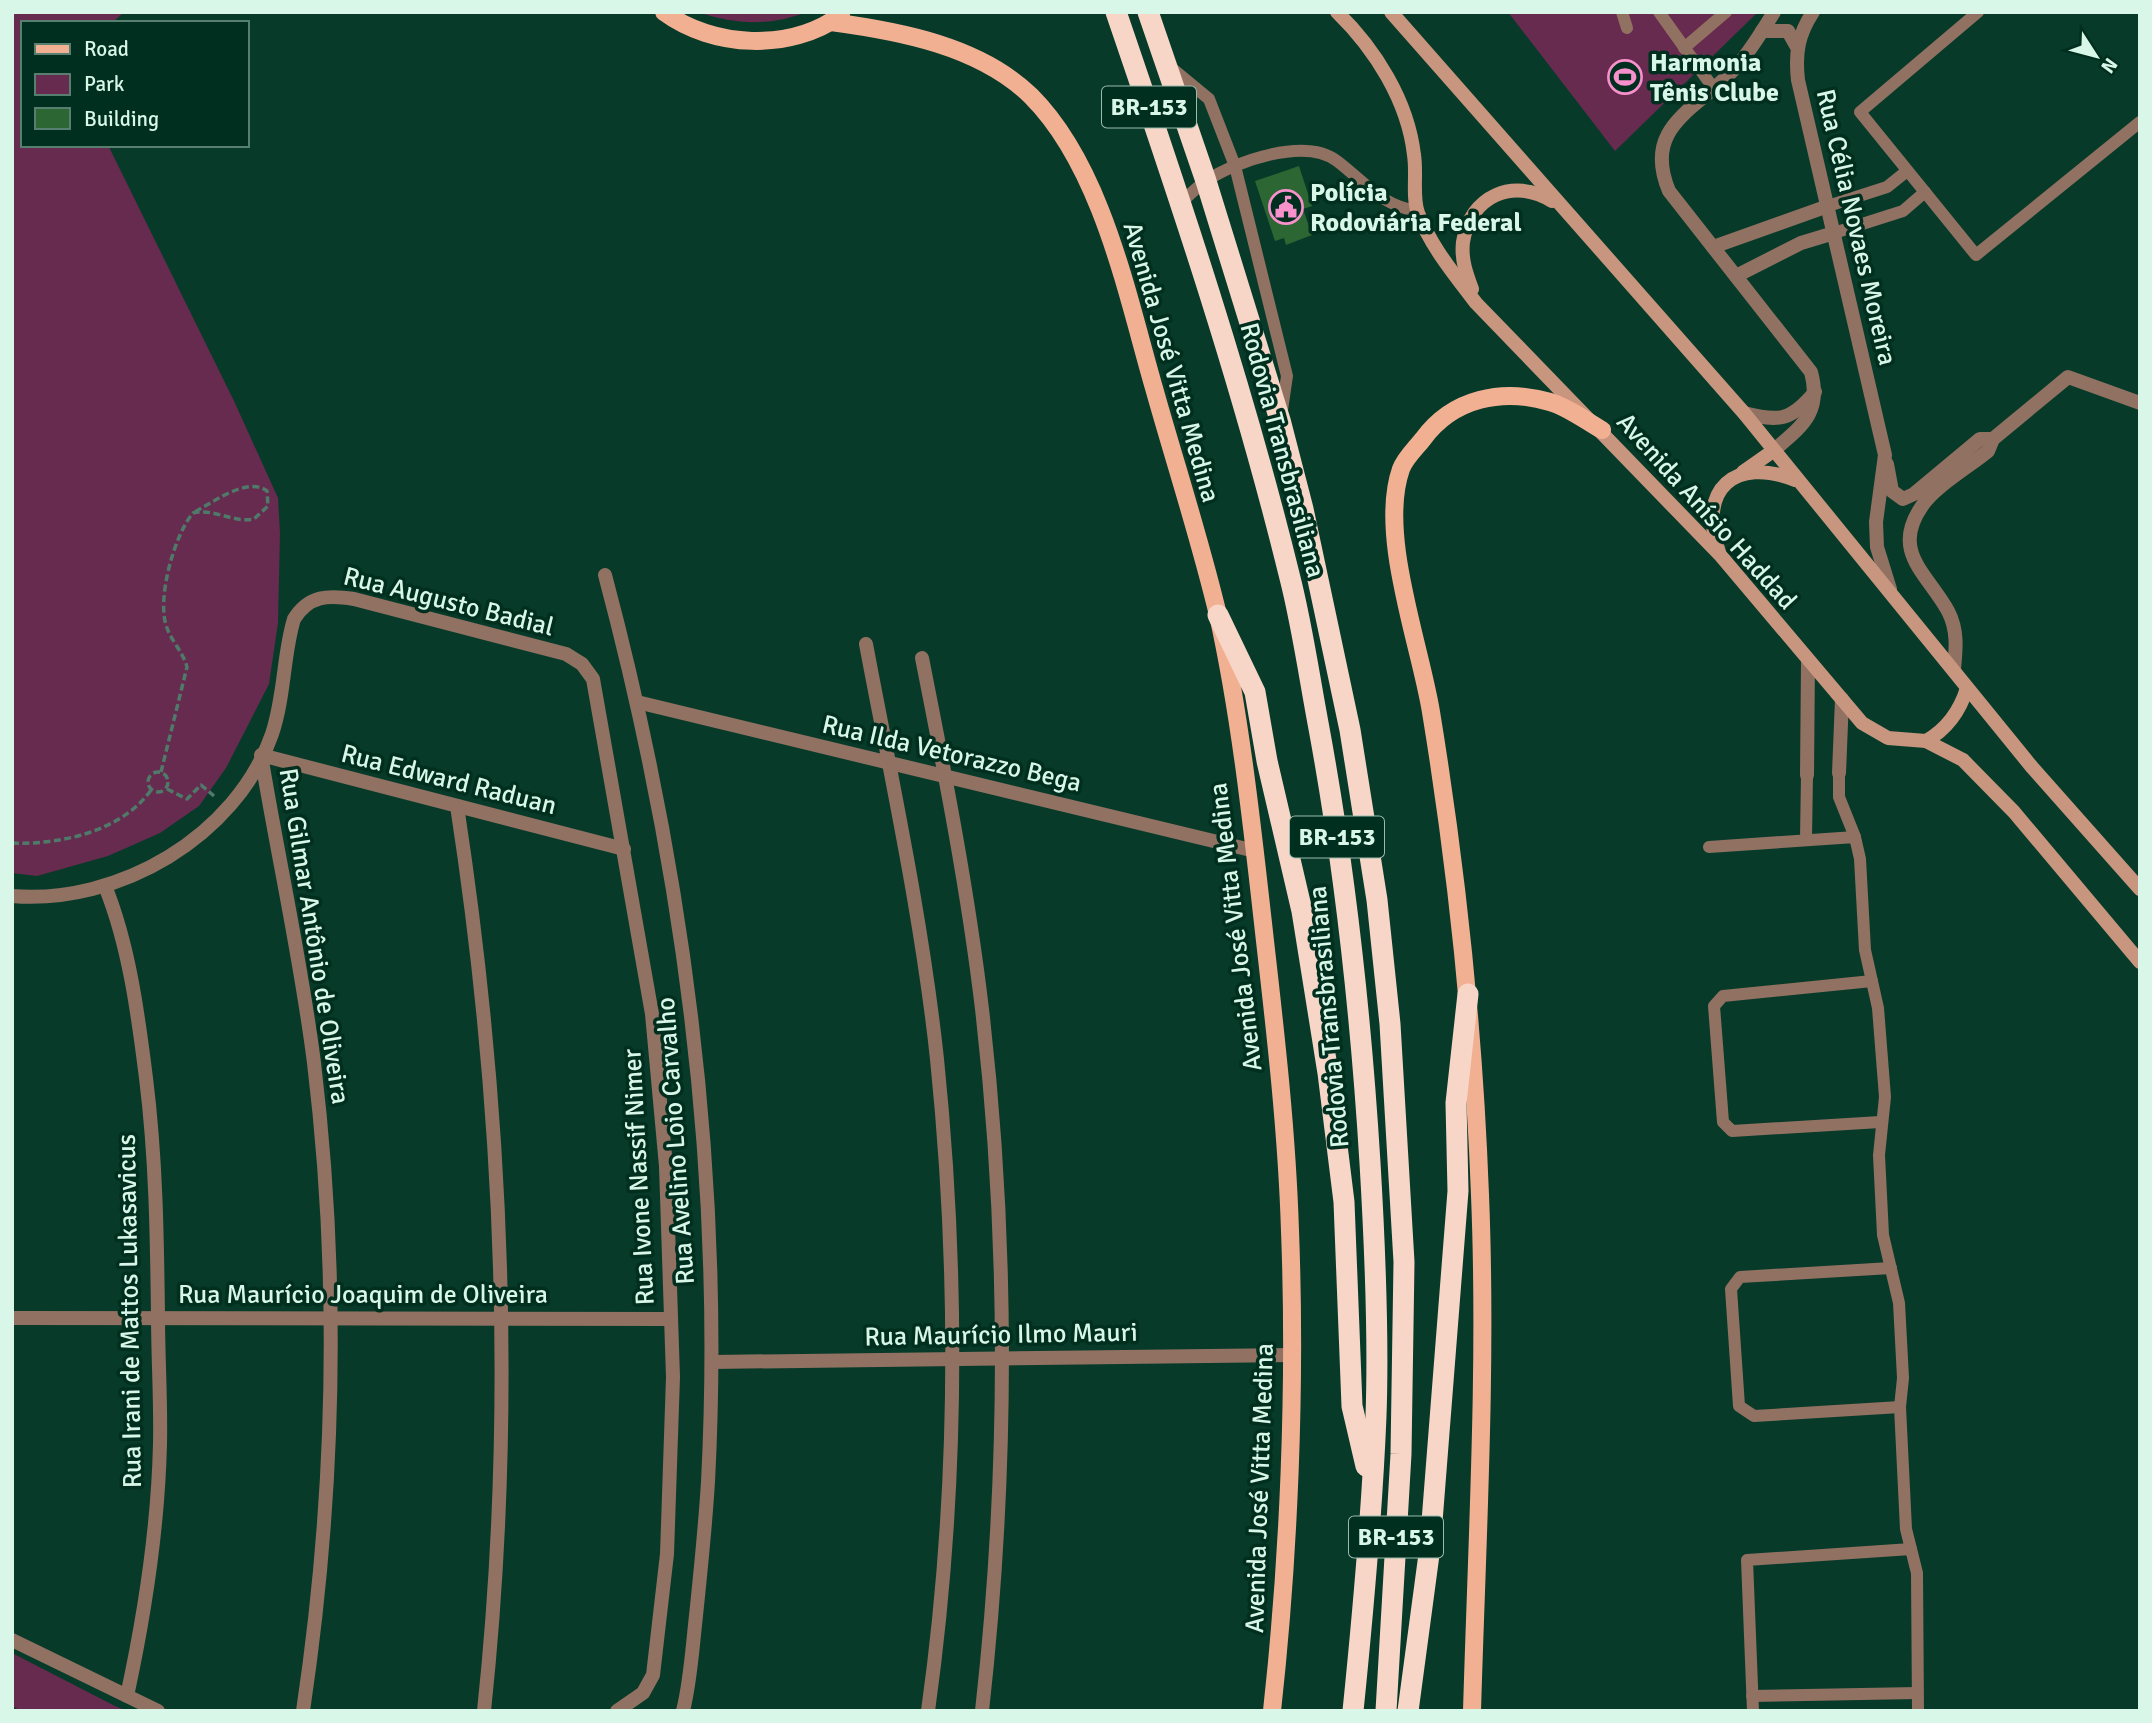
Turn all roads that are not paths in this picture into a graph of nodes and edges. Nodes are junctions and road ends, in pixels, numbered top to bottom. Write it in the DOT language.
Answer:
graph roads {
  1 [pos="664,12"];
  2 [pos="1116,12"];
  3 [pos="1148,12"];
  4 [pos="1336,12"];
  5 [pos="1391,12"];
  6 [pos="1622,12"];
  7 [pos="1659,12"];
  8 [pos="1726,12"];
  9 [pos="1774,12"];
  10 [pos="1813,12"];
  11 [pos="1978,12"];
  12 [pos="838,17"];
  13 [pos="1627,28"];
  14 [pos="1762,31"];
  15 [pos="1797,47"];
  16 [pos="1684,48"];
  17 [pos="1166,63"];
  18 [pos="1714,89"];
  19 [pos="2140,122"];
  20 [pos="1236,166"];
  21 [pos="1907,171"];
  22 [pos="1206,181"];
  23 [pos="1925,192"];
  24 [pos="1182,202"];
  25 [pos="1828,206"];
  26 [pos="1417,211"];
  27 [pos="1568,212"];
  28 [pos="1835,233"];
  29 [pos="1713,247"];
  30 [pos="1736,276"];
  31 [pos="1476,303"];
  32 [pos="1816,391"];
  33 [pos="2140,403"];
  34 [pos="1744,413"];
  35 [pos="1280,420"];
  36 [pos="1602,430"];
  37 [pos="1773,451"];
  38 [pos="1885,456"];
  39 [pos="1742,472"];
  40 [pos="1797,481"];
  41 [pos="1918,499"];
  42 [pos="1721,556"];
  43 [pos="605,575"];
  44 [pos="1890,589"];
  45 [pos="1218,615"];
  46 [pos="866,643"];
  47 [pos="922,657"];
  48 [pos="1808,662"];
  49 [pos="582,664"];
  50 [pos="1954,669"];
  51 [pos="1968,688"];
  52 [pos="1842,699"];
  53 [pos="638,702"];
  54 [pos="1926,741"];
  55 [pos="261,755"];
  56 [pos="889,764"];
  57 [pos="1839,773"];
  58 [pos="1807,775"];
  59 [pos="946,778"];
  60 [pos="457,806"];
  61 [pos="1855,837"];
  62 [pos="1806,838"];
  63 [pos="1709,847"];
  64 [pos="625,849"];
  65 [pos="1255,850"];
  66 [pos="105,886"];
  67 [pos="2140,889"];
  68 [pos="12,896"];
  69 [pos="2140,962"];
  70 [pos="1872,981"];
  71 [pos="1468,994"];
  72 [pos="1880,1122"];
  73 [pos="1891,1268"];
  74 [pos="12,1318"];
  75 [pos="158,1318"];
  76 [pos="331,1318"];
  77 [pos="503,1319"];
  78 [pos="671,1319"];
  79 [pos="1291,1355"];
  80 [pos="1002,1359"];
  81 [pos="951,1360"];
  82 [pos="712,1362"];
  83 [pos="1900,1407"];
  84 [pos="1371,1490"];
  85 [pos="1911,1549"];
  86 [pos="12,1640"];
  87 [pos="1917,1693"];
  88 [pos="127,1696"];
  89 [pos="1752,1696"];
  90 [pos="158,1711"];
  91 [pos="303,1711"];
  92 [pos="484,1711"];
  93 [pos="617,1711"];
  94 [pos="683,1711"];
  95 [pos="928,1711"];
  96 [pos="982,1711"];
  97 [pos="1272,1711"];
  98 [pos="1353,1711"];
  99 [pos="1386,1711"];
  100 [pos="1408,1711"];
  101 [pos="1472,1711"];
  102 [pos="1753,1711"];
  103 [pos="1919,1711"];
  1 -- 12 [label="main road"];
  2 -- 24 [label="highway, Rodovia Transbrasiliana / BR-153"];
  3 -- 17 [label="highway, Rodovia Transbrasiliana / BR-153"];
  4 -- 26 [label="main road, Avenida Anísio Haddad"];
  5 -- 27 [label="main road"];
  6 -- 13 [label="lane"];
  7 -- 16 [label="lane"];
  8 -- 16 [label="lane"];
  9 -- 14 [label="street"];
  10 -- 15 [label="street, Rua Célia Novaes Moreira"];
  11 -- 21 [label="lane"];
  12 -- 45 [label="main road, Avenida José Vitta Medina"];
  14 -- 15 [label="street"];
  14 -- 18 [label="street"];
  15 -- 25 [label="street, Rua Célia Novaes Moreira"];
  16 -- 18 [label="lane"];
  17 -- 20 [label="lane"];
  17 -- 22 [label="highway, Rodovia Transbrasiliana / BR-153"];
  18 -- 29 [label="street"];
  19 -- 23 [label="lane"];
  20 -- 22 [label="lane"];
  20 -- 26 [label="lane"];
  20 -- 35 [label="lane"];
  21 -- 23 [label="lane"];
  21 -- 25 [label="lane"];
  22 -- 24 [label="lane"];
  22 -- 35 [label="highway, Rodovia Transbrasiliana / BR-153"];
  23 -- 28 [label="lane"];
  24 -- 84 [label="highway, Rodovia Transbrasiliana / BR-153"];
  25 -- 28 [label="street, Rua Célia Novaes Moreira"];
  25 -- 29 [label="street"];
  26 -- 31 [label="main road, Avenida Anísio Haddad"];
  27 -- 31 [label="main road"];
  27 -- 34 [label="main road"];
  28 -- 30 [label="street"];
  28 -- 38 [label="street, Rua Célia Novaes Moreira"];
  29 -- 30 [label="street"];
  30 -- 32 [label="street"];
  31 -- 36 [label="main road, Avenida Anísio Haddad"];
  32 -- 34 [label="street"];
  32 -- 37 [label="street"];
  33 -- 41 [label="street"];
  34 -- 37 [label="main road"];
  35 -- 99 [label="highway, Rodovia Transbrasiliana / BR-153"];
  36 -- 42 [label="main road, Avenida Anísio Haddad"];
  36 -- 71 [label="main road"];
  37 -- 39 [label="main road"];
  37 -- 40 [label="main road"];
  38 -- 41 [label="street, Rua Célia Novaes Moreira"];
  38 -- 44 [label="street, Rua Célia Novaes Moreira"];
  39 -- 40 [label="main road"];
  39 -- 42 [label="main road"];
  40 -- 44 [label="main road"];
  41 -- 50 [label="street"];
  42 -- 48 [label="main road, Avenida Anísio Haddad"];
  43 -- 53 [label="street, Rua Avelino Loio Carvalho"];
  44 -- 50 [label="main road"];
  45 -- 65 [label="main road, Avenida José Vitta Medina"];
  45 -- 84 [label="highway"];
  46 -- 56 [label="street"];
  47 -- 59 [label="street"];
  48 -- 52 [label="main road, Avenida Anísio Haddad"];
  48 -- 58 [label="street"];
  49 -- 55 [label="street, Rua Augusto Badial"];
  49 -- 64 [label="street, Rua Ivone Nassif Nimer"];
  50 -- 51 [label="main road"];
  51 -- 54 [label="main road"];
  51 -- 67 [label="main road"];
  52 -- 54 [label="main road, Avenida Anísio Haddad"];
  52 -- 57 [label="street"];
  53 -- 56 [label="street, Rua Ilda Vetorazzo Bega"];
  53 -- 82 [label="street, Rua Avelino Loio Carvalho"];
  54 -- 69 [label="main road, Avenida Anísio Haddad"];
  55 -- 60 [label="street, Rua Edward Raduan"];
  55 -- 66 [label="street, Rua Augusto Badial"];
  55 -- 76 [label="street, Rua Gilmar Antônio de Oliveira"];
  56 -- 59 [label="street, Rua Ilda Vetorazzo Bega"];
  56 -- 81 [label="street"];
  57 -- 61 [label="lane"];
  58 -- 62 [label="lane"];
  59 -- 65 [label="street, Rua Ilda Vetorazzo Bega"];
  59 -- 80 [label="street"];
  60 -- 64 [label="street, Rua Edward Raduan"];
  60 -- 77 [label="street"];
  61 -- 62 [label="lane"];
  61 -- 70 [label="lane"];
  62 -- 63 [label="lane"];
  64 -- 78 [label="street, Rua Ivone Nassif Nimer"];
  65 -- 79 [label="main road, Avenida José Vitta Medina"];
  66 -- 68 [label="street, Rua Augusto Badial"];
  66 -- 75 [label="street, Rua Irani de Mattos Lukasavicus"];
  70 -- 72 [label="lane"];
  70 -- 72 [label="lane"];
  71 -- 100 [label="highway"];
  71 -- 101 [label="main road"];
  72 -- 73 [label="lane"];
  73 -- 83 [label="lane"];
  73 -- 83 [label="lane"];
  74 -- 75 [label="street, Rua Maurício Joaquim de Oliveira"];
  75 -- 76 [label="street, Rua Maurício Joaquim de Oliveira"];
  75 -- 88 [label="street, Rua Irani de Mattos Lukasavicus"];
  76 -- 77 [label="street, Rua Maurício Joaquim de Oliveira"];
  76 -- 91 [label="street, Rua Gilmar Antônio de Oliveira"];
  77 -- 78 [label="street, Rua Maurício Joaquim de Oliveira"];
  77 -- 92 [label="street"];
  78 -- 93 [label="street, Rua Ivone Nassif Nimer"];
  79 -- 80 [label="street, Rua Maurício Ilmo Mauri"];
  79 -- 97 [label="main road, Avenida José Vitta Medina"];
  80 -- 81 [label="street, Rua Maurício Ilmo Mauri"];
  80 -- 96 [label="street"];
  81 -- 82 [label="street, Rua Maurício Ilmo Mauri"];
  81 -- 95 [label="street"];
  82 -- 94 [label="street, Rua Avelino Loio Carvalho"];
  83 -- 85 [label="lane"];
  84 -- 98 [label="highway, Rodovia Transbrasiliana / BR-153"];
  85 -- 87 [label="lane"];
  85 -- 89 [label="lane"];
  86 -- 88 [label="street"];
  87 -- 89 [label="lane"];
  87 -- 103 [label="lane"];
  88 -- 90 [label="street"];
  89 -- 102 [label="lane"];
}
